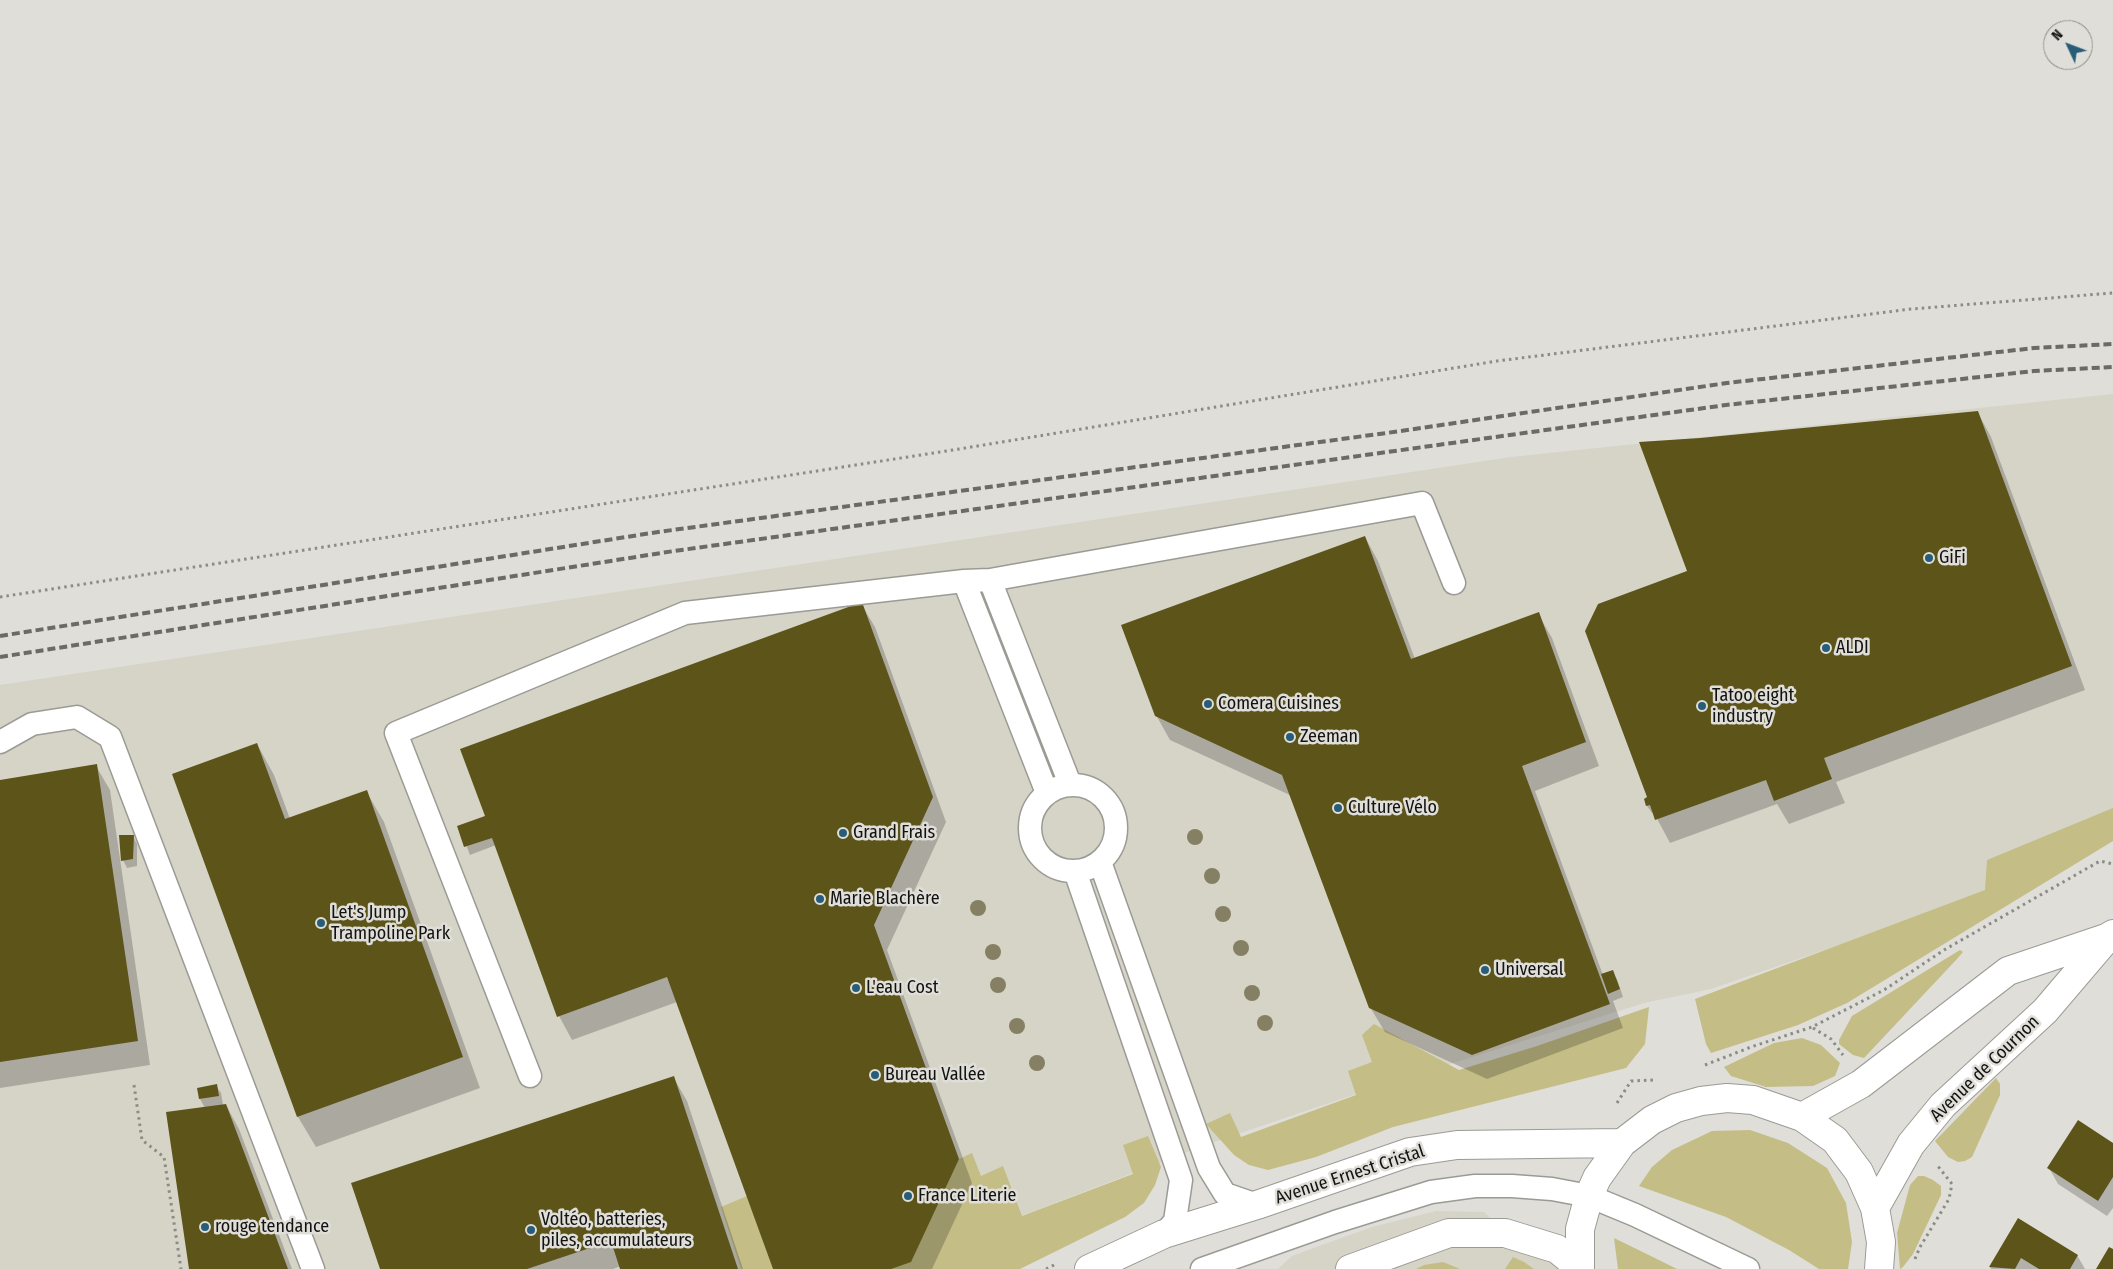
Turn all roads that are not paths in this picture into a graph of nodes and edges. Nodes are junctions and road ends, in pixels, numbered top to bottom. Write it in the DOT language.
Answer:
graph roads {
  1 [pos="990,580"];
  2 [pos="964,581"];
  3 [pos="1454,583"];
  4 [pos="0,742"];
  5 [pos="1070,784"];
  6 [pos="1046,793"];
  7 [pos="1100,862"];
  8 [pos="1075,871"];
  9 [pos="2110,936"];
  10 [pos="530,1076"];
  11 [pos="1802,1117"];
  12 [pos="1622,1144"];
  13 [pos="1589,1196"];
  14 [pos="1258,1205"];
  15 [pos="1875,1208"];
  16 [pos="1164,1234"];
  17 [pos="1580,1268"];
  18 [pos="314,1269"];
  19 [pos="1089,1269"];
  20 [pos="1202,1269"];
  21 [pos="1350,1269"];
  22 [pos="1748,1269"];
  23 [pos="1879,1269"];
  1 -- 2 [label="lane"];
  1 -- 3 [label="lane"];
  1 -- 5 [label="lane"];
  2 -- 6 [label="lane"];
  2 -- 10 [label="lane"];
  4 -- 18 [label="lane"];
  5 -- 6 [label="lane"];
  5 -- 7 [label="lane"];
  6 -- 8 [label="lane"];
  7 -- 8 [label="lane"];
  7 -- 14 [label="lane"];
  8 -- 16 [label="lane"];
  9 -- 11 [label="main road, Avenue de Cournon"];
  9 -- 15 [label="main road, Avenue de Cournon"];
  11 -- 12 [label="main road"];
  11 -- 15 [label="main road"];
  12 -- 13 [label="main road"];
  12 -- 14 [label="main road, Avenue Ernest Cristal"];
  13 -- 17 [label="main road"];
  13 -- 20 [label="lane"];
  13 -- 22 [label="lane"];
  14 -- 16 [label="main road, Avenue Ernest Cristal"];
  15 -- 23 [label="main road"];
  16 -- 19 [label="main road, Avenue Ernest Cristal"];
  17 -- 21 [label="main road"];
}
